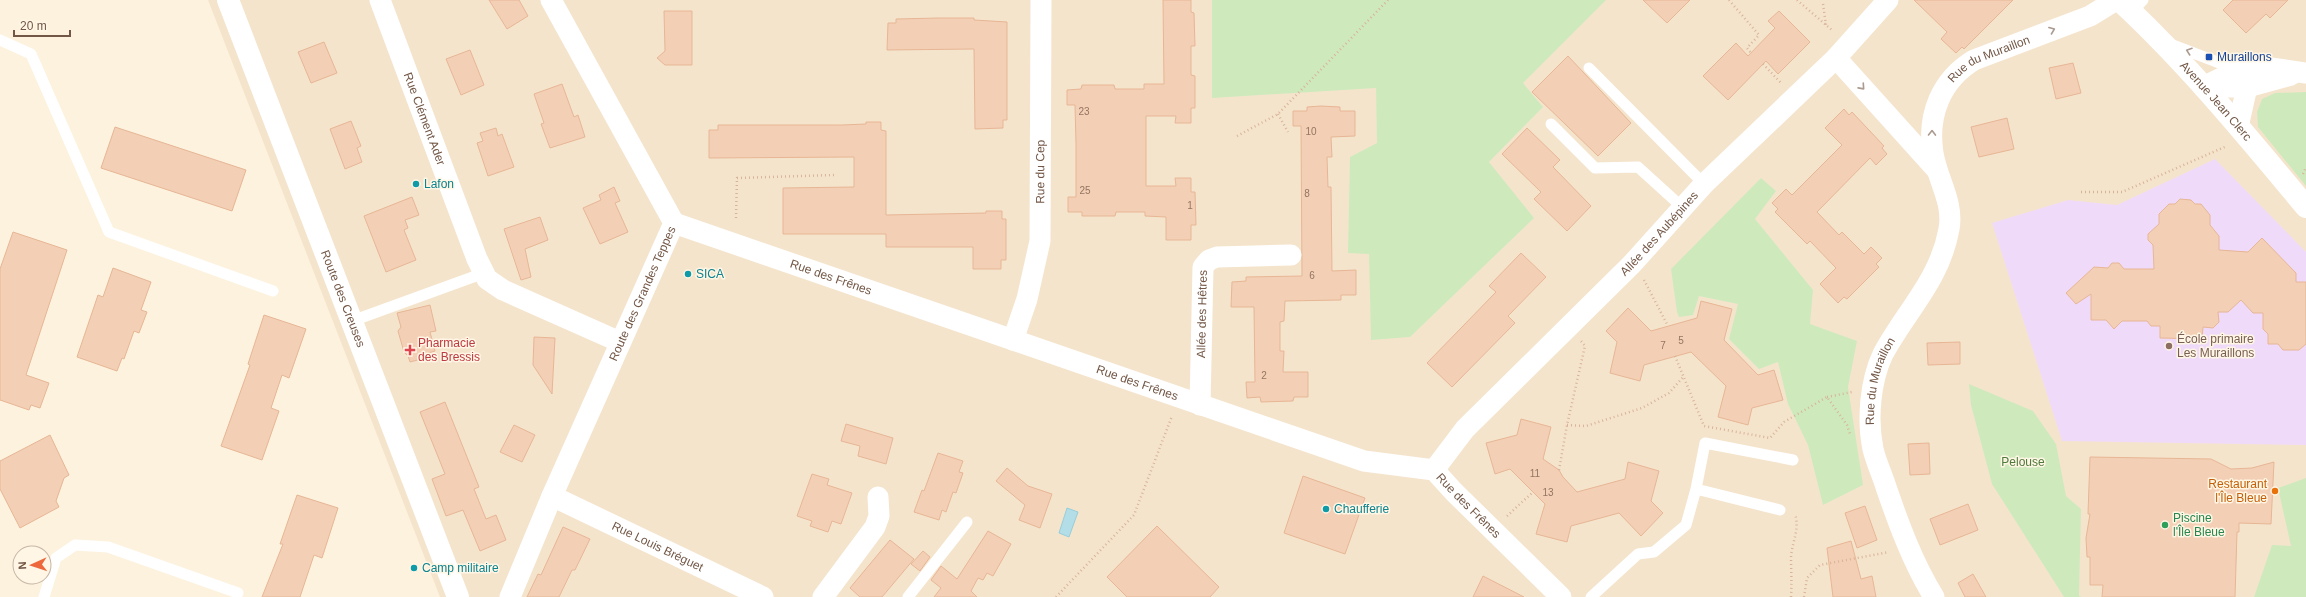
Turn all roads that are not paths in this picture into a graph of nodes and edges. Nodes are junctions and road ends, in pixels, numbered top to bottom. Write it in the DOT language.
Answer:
graph roads {
  1 [pos="228,0"];
  2 [pos="380,0"];
  3 [pos="551,0"];
  4 [pos="1041,0"];
  5 [pos="1888,0"];
  6 [pos="2128,3"];
  7 [pos="0,40"];
  8 [pos="2162,42"];
  9 [pos="1842,52"];
  10 [pos="1589,68"];
  11 [pos="2302,72"];
  12 [pos="2243,78"];
  13 [pos="2203,87"];
  14 [pos="1551,124"];
  15 [pos="2238,127"];
  16 [pos="1938,171"];
  17 [pos="1704,184"];
  18 [pos="1682,207"];
  19 [pos="2306,208"];
  20 [pos="674,223"];
  21 [pos="1291,255"];
  22 [pos="484,273"];
  23 [pos="273,291"];
  24 [pos="352,321"];
  25 [pos="1013,340"];
  26 [pos="620,342"];
  27 [pos="1200,405"];
  28 [pos="1794,460"];
  29 [pos="1434,470"];
  30 [pos="1696,489"];
  31 [pos="552,496"];
  32 [pos="878,498"];
  33 [pos="1780,510"];
  34 [pos="967,522"];
  35 [pos="238,592"];
  36 [pos="44,597"];
  37 [pos="458,597"];
  38 [pos="510,597"];
  39 [pos="763,597"];
  40 [pos="823,597"];
  41 [pos="908,597"];
  42 [pos="1561,597"];
  43 [pos="1591,597"];
  44 [pos="1934,597"];
  1 -- 24 [label="main road, Route des Creuses"];
  2 -- 22 [label="street, Rue Clément Ader"];
  3 -- 20 [label="street, Route des Grandes Teppes"];
  4 -- 25 [label="street, Rue du Cep"];
  5 -- 9 [label="street, Allée des Aubépines"];
  6 -- 8 [label="main road, Avenue Jean Clerc"];
  16 -- 6 [label="street, Rue du Muraillon, one-way"];
  7 -- 23 [label="lane"];
  12 -- 8 [label="lane, one-way"];
  8 -- 13 [label="main road, Avenue Jean Clerc"];
  9 -- 16 [label="street, Rue du Muraillon, one-way"];
  9 -- 17 [label="street, Allée des Aubépines"];
  10 -- 17 [label="lane"];
  11 -- 12 [label="street"];
  12 -- 13 [label="street"];
  12 -- 15 [label="street"];
  13 -- 15 [label="main road, Avenue Jean Clerc"];
  14 -- 18 [label="lane"];
  15 -- 19 [label="main road, Avenue Jean Clerc"];
  16 -- 44 [label="street, Rue du Muraillon"];
  17 -- 18 [label="street, Allée des Aubépines"];
  18 -- 29 [label="street, Allée des Aubépines"];
  20 -- 25 [label="street, Rue des Frênes"];
  20 -- 26 [label="street, Route des Grandes Teppes"];
  21 -- 27 [label="street, Allée des Hêtres"];
  22 -- 24 [label="lane"];
  22 -- 26 [label="street, Rue Clément Ader"];
  24 -- 37 [label="main road, Route des Creuses"];
  25 -- 27 [label="street, Rue des Frênes"];
  26 -- 31 [label="street, Route des Grandes Teppes"];
  27 -- 29 [label="street, Rue des Frênes"];
  28 -- 30 [label="lane"];
  29 -- 42 [label="street, Rue des Frênes"];
  30 -- 33 [label="lane"];
  30 -- 43 [label="lane"];
  31 -- 38 [label="street, Route des Grandes Teppes"];
  31 -- 39 [label="street, Rue Louis Bréguet"];
  32 -- 40 [label="street"];
  34 -- 41 [label="lane"];
  35 -- 36 [label="lane"];
}
